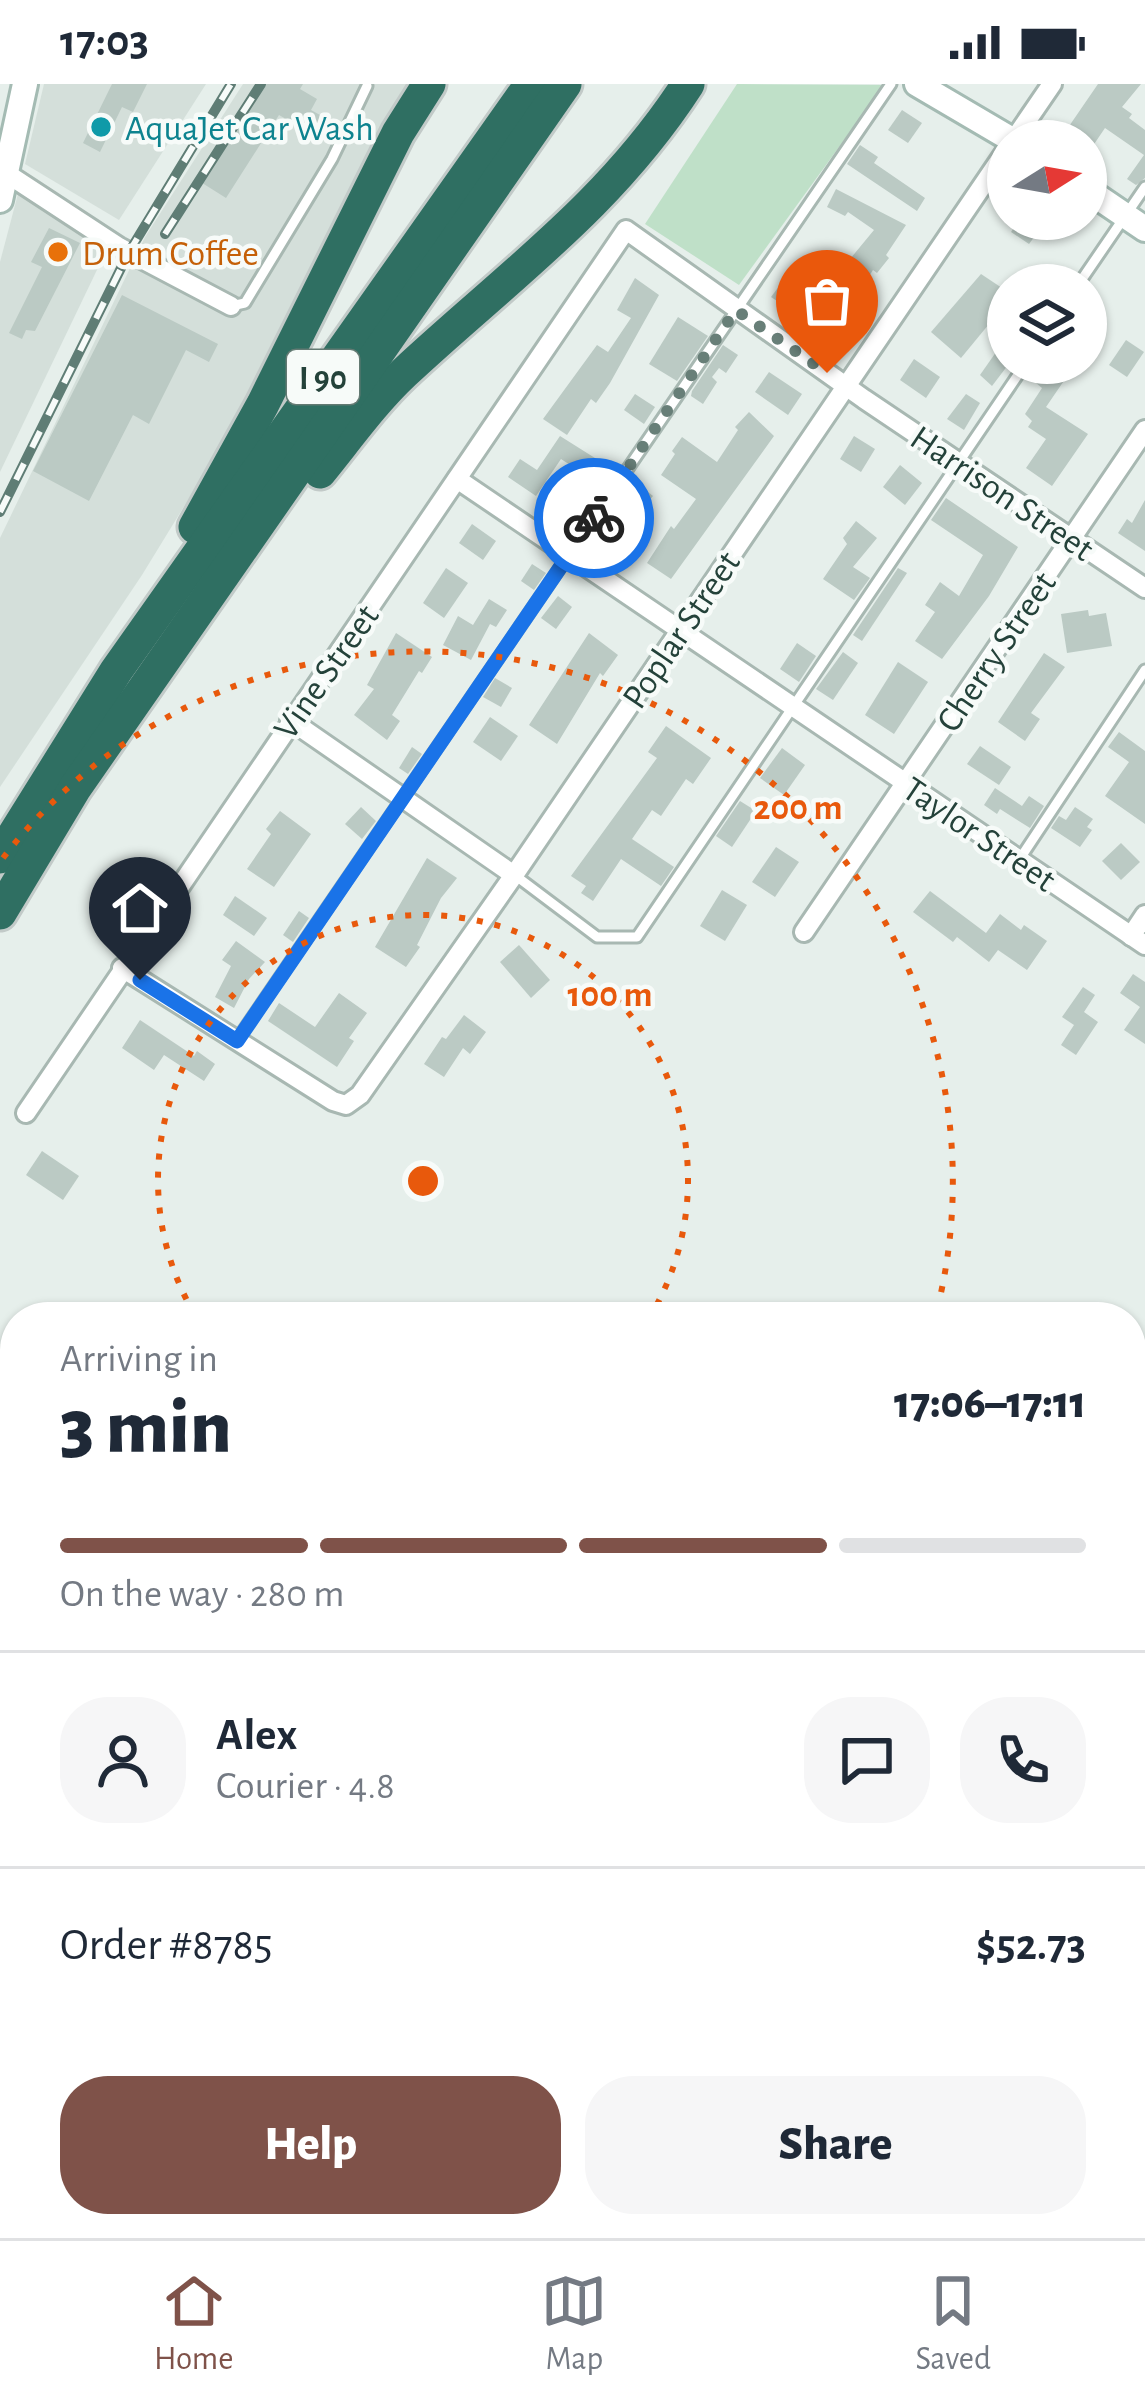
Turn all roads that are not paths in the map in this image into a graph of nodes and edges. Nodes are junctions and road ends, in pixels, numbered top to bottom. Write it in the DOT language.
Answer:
graph roads {
  1 [pos="25,84"];
  2 [pos="429,84"];
  3 [pos="531,84"];
  4 [pos="565,84"];
  5 [pos="688,84"];
  6 [pos="891,84"];
  7 [pos="917,84"];
  8 [pos="943,84"];
  9 [pos="1052,84"];
  10 [pos="367,86"];
  11 [pos="979,117"];
  12 [pos="1028,120"];
  13 [pos="987,122"];
  14 [pos="6,173"];
  15 [pos="987,179"];
  16 [pos="1145,187"];
  17 [pos="0,200"];
  18 [pos="1107,203"];
  19 [pos="1135,222"];
  20 [pos="626,230"];
  21 [pos="1097,264"];
  22 [pos="231,306"];
  23 [pos="736,310"];
  24 [pos="1012,384"];
  25 [pos="847,386"];
  26 [pos="1145,430"];
  27 [pos="958,463"];
  28 [pos="457,479"];
  29 [pos="1071,536"];
  30 [pos="568,555"];
  31 [pos="1145,588"];
  32 [pos="195,620"];
  33 [pos="678,630"];
  34 [pos="116,670"];
  35 [pos="1145,670"];
  36 [pos="794,708"];
  37 [pos="290,720"];
  38 [pos="908,783"];
  39 [pos="403,798"];
  40 [pos="0,857"];
  41 [pos="1019,860"];
  42 [pos="514,875"];
  43 [pos="0,913"];
  44 [pos="1145,915"];
  45 [pos="804,932"];
  46 [pos="1138,940"];
  47 [pos="122,968"];
  48 [pos="237,1041"];
  49 [pos="26,1113"];
  1 -- 14 [label="street"];
  2 -- 34 [label="highway"];
  3 -- 34 [label="highway, I 90"];
  4 -- 32 [label="highway, I 90"];
  5 -- 32 [label="highway"];
  6 -- 23 [label="lane"];
  7 -- 11 [label="street"];
  8 -- 11 [label="street"];
  9 -- 12 [label="street"];
  10 -- 22 [label="lane"];
  11 -- 13 [label="street"];
  14 -- 17 [label="street"];
  14 -- 22 [label="street"];
  15 -- 25 [label="street, Poplar Street"];
  16 -- 19 [label="lane"];
  18 -- 19 [label="street"];
  19 -- 21 [label="lane"];
  20 -- 23 [label="street, Harrison Street"];
  20 -- 28 [label="street, Vine Street"];
  23 -- 25 [label="street, Harrison Street"];
  23 -- 30 [label="lane"];
  24 -- 27 [label="lane"];
  25 -- 27 [label="street, Harrison Street"];
  25 -- 33 [label="street, Poplar Street"];
  26 -- 29 [label="street, Cherry Street"];
  27 -- 29 [label="street, Harrison Street"];
  27 -- 36 [label="lane"];
  28 -- 30 [label="street, Taylor Street"];
  28 -- 37 [label="street, Vine Street"];
  29 -- 31 [label="street, Harrison Street"];
  29 -- 38 [label="street, Cherry Street"];
  30 -- 33 [label="street, Taylor Street"];
  30 -- 39 [label="lane"];
  32 -- 43 [label="highway, I 90"];
  33 -- 36 [label="street, Taylor Street"];
  33 -- 42 [label="street, Poplar Street"];
  34 -- 40 [label="highway, I 90"];
  35 -- 41 [label="lane"];
  36 -- 38 [label="street, Taylor Street"];
  36 -- 42 [label="lane"];
  37 -- 39 [label="street"];
  37 -- 47 [label="street, Vine Street"];
  38 -- 41 [label="street, Taylor Street"];
  38 -- 45 [label="street, Cherry Street"];
  39 -- 42 [label="street"];
  39 -- 48 [label="lane"];
  41 -- 46 [label="street, Taylor Street"];
  42 -- 48 [label="street, Poplar Street"];
  44 -- 46 [label="street"];
  47 -- 48 [label="street"];
  47 -- 49 [label="street, Vine Street"];
}
